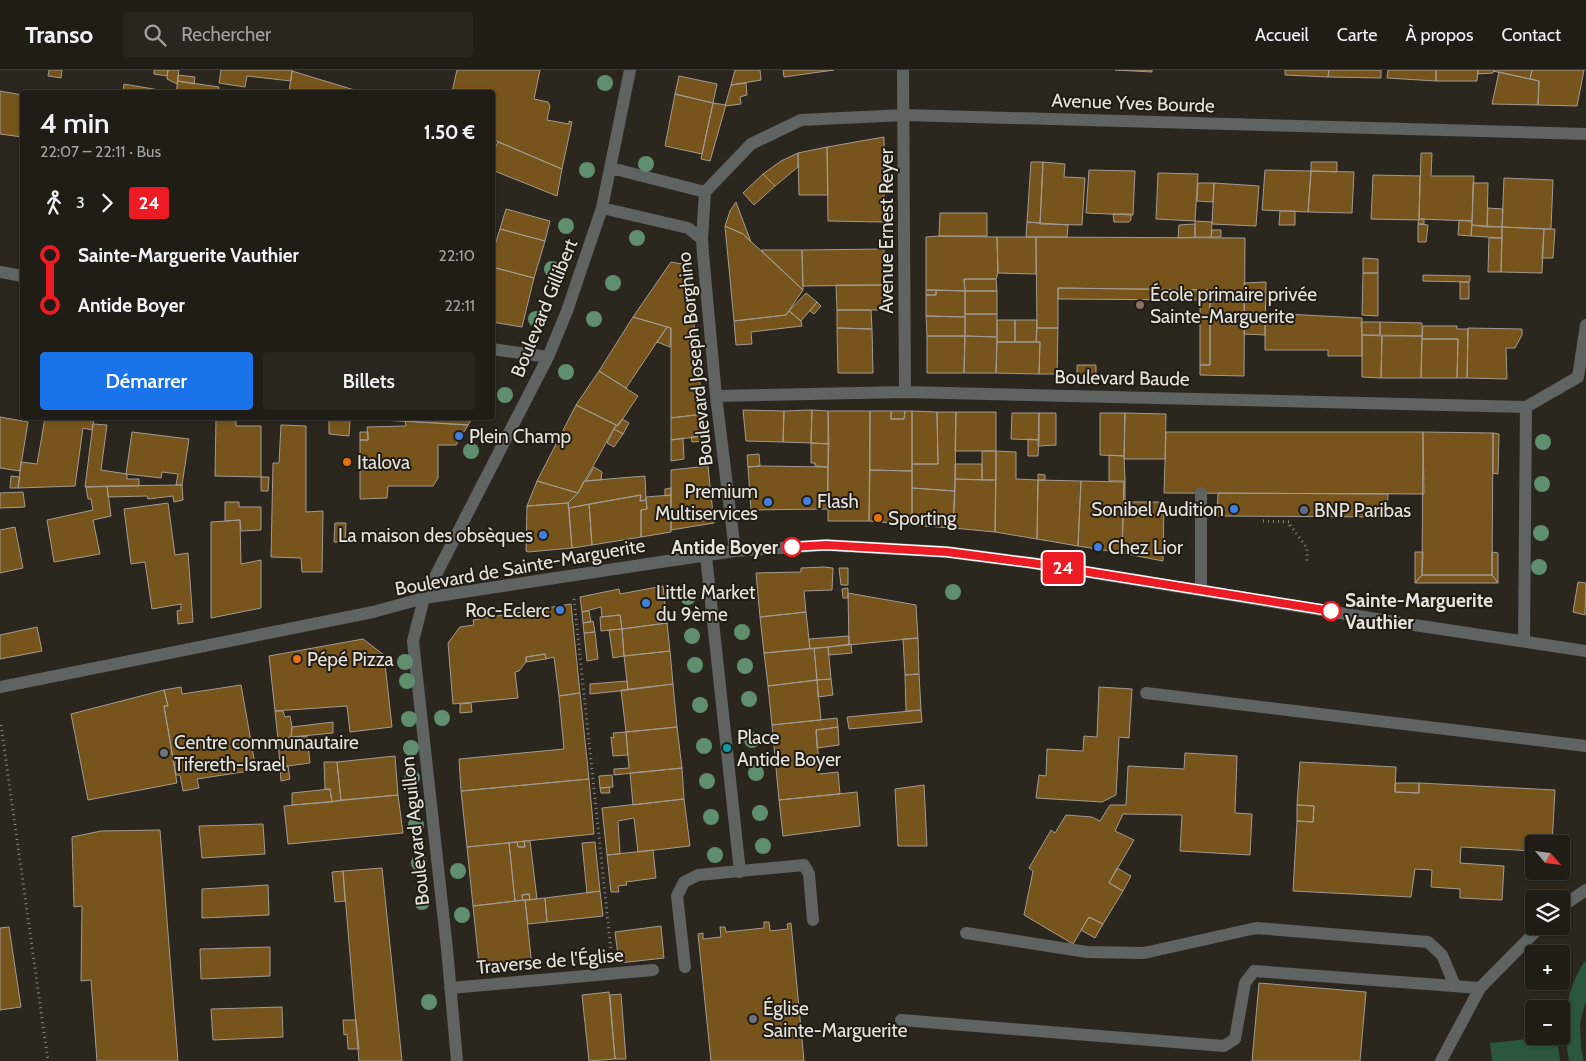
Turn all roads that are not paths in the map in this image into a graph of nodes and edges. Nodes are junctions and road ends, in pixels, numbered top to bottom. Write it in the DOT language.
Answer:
graph roads {
  1 [pos="630,70"];
  2 [pos="903,70"];
  3 [pos="904,116"];
  4 [pos="1586,134"];
  5 [pos="611,168"];
  6 [pos="705,192"];
  7 [pos="602,208"];
  8 [pos="702,239"];
  9 [pos="0,272"];
  10 [pos="20,276"];
  11 [pos="1586,325"];
  12 [pos="495,349"];
  13 [pos="548,357"];
  14 [pos="1582,381"];
  15 [pos="905,392"];
  16 [pos="716,396"];
  17 [pos="1526,407"];
  18 [pos="1201,493"];
  19 [pos="735,551"];
  20 [pos="706,556"];
  21 [pos="1201,590"];
  22 [pos="424,598"];
  23 [pos="1524,641"];
  24 [pos="1586,651"];
  25 [pos="0,687"];
  26 [pos="1146,693"];
  27 [pos="1586,746"];
  28 [pos="740,872"];
  29 [pos="1586,890"];
  30 [pos="1570,901"];
  31 [pos="813,920"];
  32 [pos="966,933"];
  33 [pos="1532,935"];
  34 [pos="685,967"];
  35 [pos="653,970"];
  36 [pos="1455,986"];
  37 [pos="450,988"];
  38 [pos="1480,988"];
  39 [pos="901,1020"];
  40 [pos="457,1061"];
  41 [pos="1441,1061"];
  1 -- 5 [label="street, Boulevard Gillibert"];
  2 -- 3 [label="street, Avenue Ernest Reyer"];
  3 -- 4 [label="street, Avenue Yves Bourde"];
  3 -- 6 [label="street, Avenue Yves Bourde"];
  3 -- 15 [label="street, Avenue Ernest Reyer"];
  5 -- 6 [label="street"];
  5 -- 7 [label="street, Boulevard Gillibert"];
  6 -- 8 [label="street"];
  7 -- 8 [label="street, Boulevard Joseph Borghino"];
  7 -- 13 [label="street, Boulevard Gillibert"];
  8 -- 16 [label="street, Boulevard Joseph Borghino"];
  9 -- 10 [label="street"];
  11 -- 14 [label="street"];
  12 -- 13 [label="street"];
  13 -- 22 [label="street, Boulevard Gillibert"];
  14 -- 17 [label="street"];
  15 -- 16 [label="street, Boulevard Baude"];
  15 -- 17 [label="street, Boulevard Baude"];
  16 -- 19 [label="street, Boulevard Joseph Borghino"];
  17 -- 23 [label="street"];
  18 -- 21 [label="street"];
  19 -- 20 [label="street, Boulevard de Sainte-Marguerite"];
  19 -- 21 [label="street, Boulevard de Sainte-Marguerite"];
  20 -- 22 [label="street, Boulevard de Sainte-Marguerite"];
  20 -- 28 [label="street"];
  21 -- 23 [label="street, Boulevard de Sainte-Marguerite"];
  22 -- 25 [label="street, Boulevard de Sainte-Marguerite"];
  22 -- 37 [label="street, Boulevard Aguillon"];
  23 -- 24 [label="street, Boulevard de Sainte-Marguerite"];
  26 -- 27 [label="street"];
  28 -- 31 [label="street"];
  28 -- 34 [label="street"];
  29 -- 30 [label="street"];
  32 -- 36 [label="street"];
  33 -- 38 [label="street"];
  35 -- 37 [label="street, Traverse de l'Église"];
  36 -- 38 [label="street"];
  36 -- 39 [label="street"];
  37 -- 40 [label="street, Boulevard Aguillon"];
  38 -- 41 [label="street"];
}
